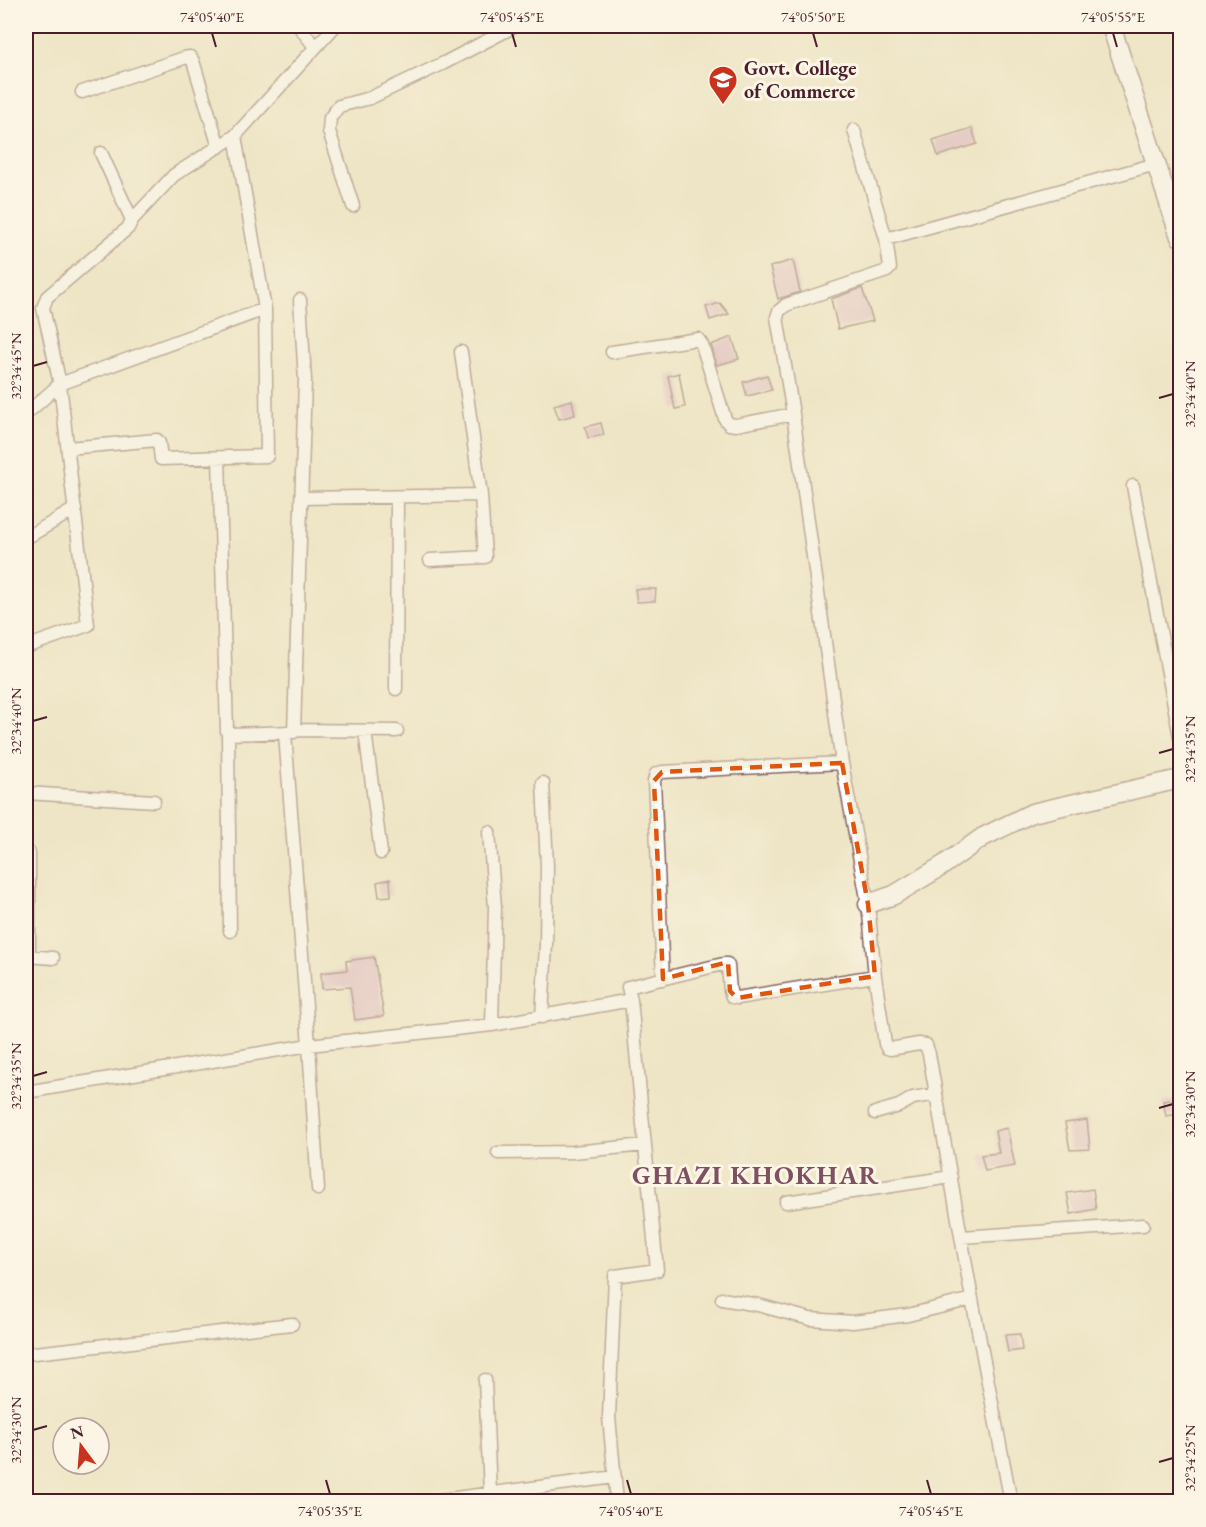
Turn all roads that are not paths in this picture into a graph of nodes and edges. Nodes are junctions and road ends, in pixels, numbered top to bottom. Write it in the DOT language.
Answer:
graph roads {
  1 [pos="299,26"];
  2 [pos="334,26"];
  3 [pos="515,26"];
  4 [pos="1111,26"];
  5 [pos="315,47"];
  6 [pos="82,92"];
  7 [pos="854,130"];
  8 [pos="235,136"];
  9 [pos="219,147"];
  10 [pos="101,153"];
  11 [pos="1156,164"];
  12 [pos="353,206"];
  13 [pos="132,220"];
  14 [pos="1180,237"];
  15 [pos="886,239"];
  16 [pos="300,300"];
  17 [pos="265,309"];
  18 [pos="461,352"];
  19 [pos="612,352"];
  20 [pos="60,384"];
  21 [pos="26,414"];
  22 [pos="794,414"];
  23 [pos="68,448"];
  24 [pos="219,458"];
  25 [pos="1133,486"];
  26 [pos="481,495"];
  27 [pos="397,497"];
  28 [pos="302,498"];
  29 [pos="75,509"];
  30 [pos="26,538"];
  31 [pos="430,560"];
  32 [pos="26,647"];
  33 [pos="396,689"];
  34 [pos="366,731"];
  35 [pos="397,731"];
  36 [pos="290,732"];
  37 [pos="228,734"];
  38 [pos="1180,737"];
  39 [pos="842,763"];
  40 [pos="1180,779"];
  41 [pos="543,783"];
  42 [pos="26,793"];
  43 [pos="154,801"];
  44 [pos="489,832"];
  45 [pos="28,853"];
  46 [pos="381,853"];
  47 [pos="868,904"];
  48 [pos="230,932"];
  49 [pos="27,956"];
  50 [pos="53,958"];
  51 [pos="875,976"];
  52 [pos="663,979"];
  53 [pos="631,1000"];
  54 [pos="542,1017"];
  55 [pos="492,1025"];
  56 [pos="309,1045"];
  57 [pos="26,1092"];
  58 [pos="936,1094"];
  59 [pos="875,1113"];
  60 [pos="645,1145"];
  61 [pos="498,1153"];
  62 [pos="951,1177"];
  63 [pos="318,1189"];
  64 [pos="786,1202"];
  65 [pos="1143,1225"];
  66 [pos="961,1237"];
  67 [pos="722,1299"];
  68 [pos="972,1299"];
  69 [pos="292,1323"];
  70 [pos="26,1354"];
  71 [pos="485,1380"];
  72 [pos="615,1477"];
  73 [pos="490,1493"];
  74 [pos="426,1502"];
  75 [pos="617,1502"];
  76 [pos="1011,1502"];
  1 -- 5 [label="street"];
  2 -- 5 [label="street"];
  3 -- 12 [label="street"];
  4 -- 11 [label="street"];
  5 -- 8 [label="street"];
  6 -- 9 [label="street"];
  7 -- 15 [label="street"];
  8 -- 9 [label="street"];
  8 -- 17 [label="street"];
  9 -- 13 [label="street"];
  10 -- 13 [label="street"];
  11 -- 14 [label="street"];
  11 -- 15 [label="street"];
  13 -- 20 [label="street"];
  15 -- 22 [label="street"];
  16 -- 28 [label="street"];
  17 -- 20 [label="street"];
  17 -- 24 [label="street"];
  18 -- 26 [label="street"];
  19 -- 22 [label="street"];
  20 -- 21 [label="street"];
  20 -- 23 [label="street"];
  22 -- 39 [label="street"];
  23 -- 24 [label="street"];
  23 -- 29 [label="street"];
  24 -- 37 [label="street"];
  25 -- 38 [label="street"];
  26 -- 27 [label="street"];
  26 -- 31 [label="street"];
  27 -- 28 [label="street"];
  27 -- 33 [label="street"];
  28 -- 36 [label="street"];
  29 -- 30 [label="street"];
  29 -- 32 [label="street"];
  34 -- 35 [label="street"];
  34 -- 36 [label="street"];
  34 -- 46 [label="street"];
  36 -- 37 [label="street"];
  36 -- 56 [label="street"];
  37 -- 48 [label="street"];
  39 -- 47 [label="street"];
  39 -- 52 [label="street"];
  40 -- 47 [label="street"];
  41 -- 54 [label="street"];
  42 -- 43 [label="street"];
  44 -- 55 [label="street"];
  45 -- 49 [label="street"];
  47 -- 51 [label="street"];
  49 -- 50 [label="street"];
  51 -- 52 [label="street"];
  51 -- 58 [label="street"];
  52 -- 53 [label="street"];
  53 -- 54 [label="street"];
  53 -- 60 [label="street"];
  54 -- 55 [label="street"];
  55 -- 56 [label="street"];
  56 -- 57 [label="street"];
  56 -- 63 [label="street"];
  58 -- 59 [label="street"];
  58 -- 62 [label="street"];
  60 -- 61 [label="street"];
  60 -- 72 [label="street"];
  62 -- 64 [label="street"];
  62 -- 66 [label="street"];
  65 -- 66 [label="street"];
  66 -- 68 [label="street"];
  67 -- 68 [label="street"];
  68 -- 76 [label="street"];
  69 -- 70 [label="street"];
  71 -- 73 [label="street"];
  72 -- 73 [label="street"];
  72 -- 75 [label="street"];
  73 -- 74 [label="street"];
}
